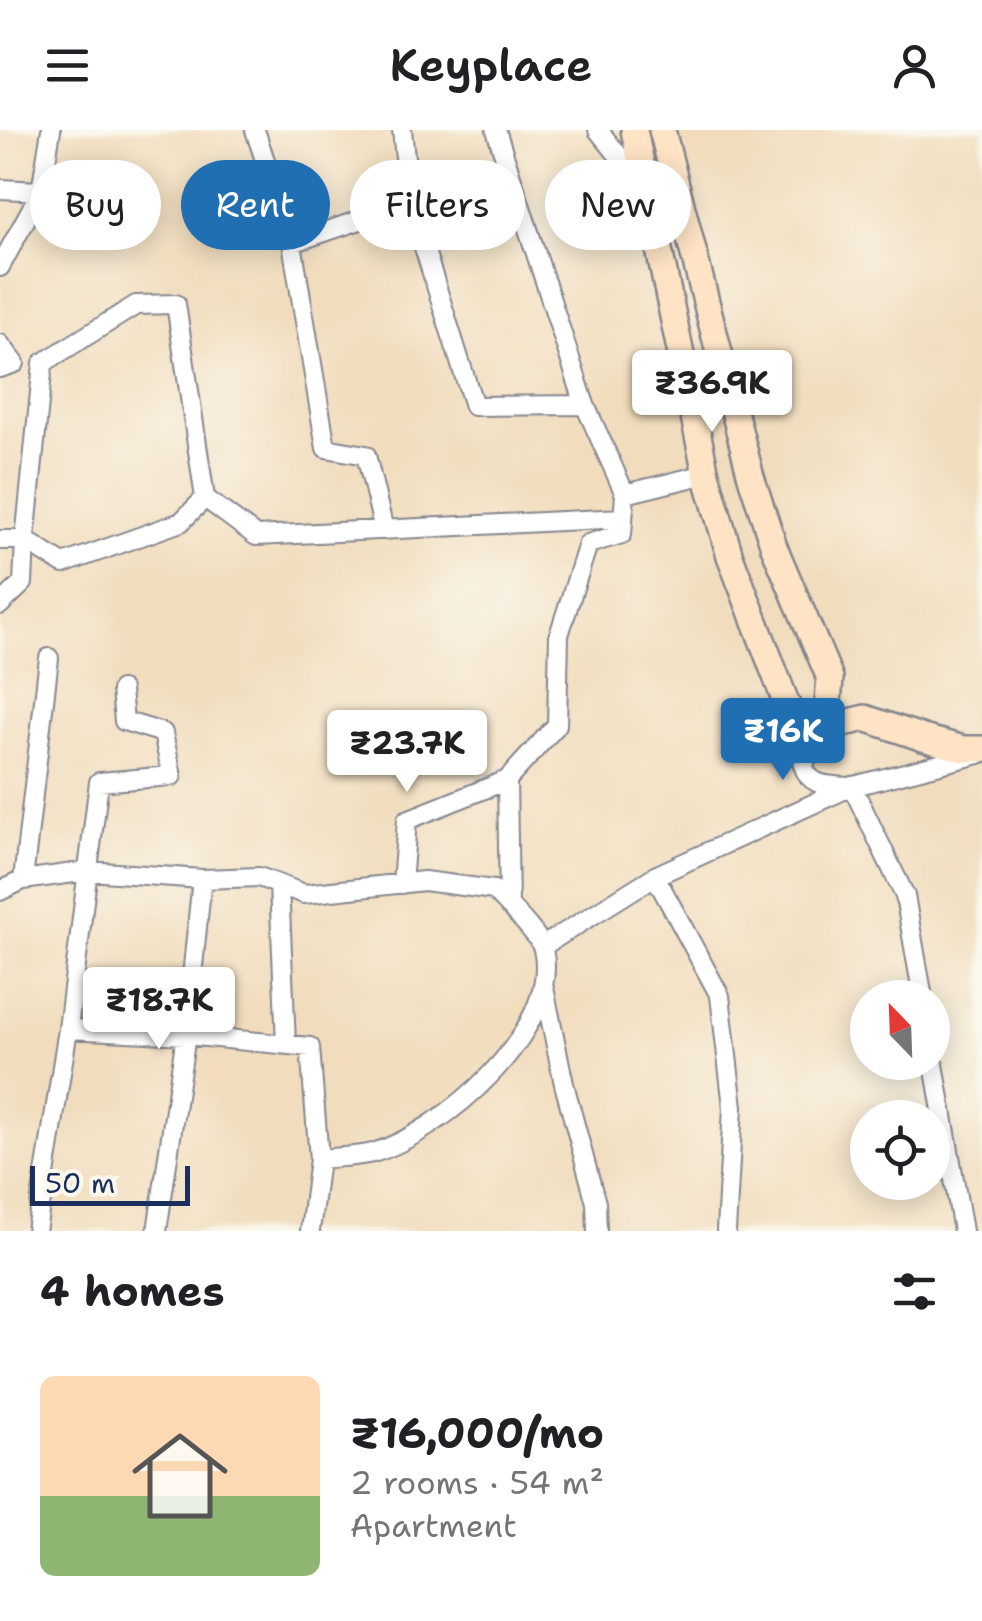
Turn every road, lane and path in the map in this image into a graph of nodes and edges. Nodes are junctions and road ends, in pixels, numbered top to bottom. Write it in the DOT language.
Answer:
graph roads {
  1 [pos="51,130"];
  2 [pos="255,130"];
  3 [pos="402,130"];
  4 [pos="496,130"];
  5 [pos="598,130"];
  6 [pos="634,130"];
  7 [pos="662,130"];
  8 [pos="46,160"];
  9 [pos="265,160"];
  10 [pos="405,160"];
  11 [pos="622,160"];
  12 [pos="640,160"];
  13 [pos="0,190"];
  14 [pos="30,191"];
  15 [pos="30,211"];
  16 [pos="293,250"];
  17 [pos="425,250"];
  18 [pos="659,250"];
  19 [pos="0,267"];
  20 [pos="0,344"];
  21 [pos="0,368"];
  22 [pos="585,405"];
  23 [pos="706,474"];
  24 [pos="625,494"];
  25 [pos="205,498"];
  26 [pos="623,518"];
  27 [pos="384,530"];
  28 [pos="0,540"];
  29 [pos="25,540"];
  30 [pos="0,605"];
  31 [pos="49,658"];
  32 [pos="121,690"];
  33 [pos="826,728"];
  34 [pos="982,751"];
  35 [pos="508,780"];
  36 [pos="851,787"];
  37 [pos="88,871"];
  38 [pos="656,876"];
  39 [pos="202,879"];
  40 [pos="23,880"];
  41 [pos="402,884"];
  42 [pos="279,885"];
  43 [pos="0,892"];
  44 [pos="509,906"];
  45 [pos="542,946"];
  46 [pos="920,980"];
  47 [pos="544,988"];
  48 [pos="68,1029"];
  49 [pos="186,1035"];
  50 [pos="286,1044"];
  51 [pos="937,1080"];
  52 [pos="320,1160"];
  53 [pos="36,1231"];
  54 [pos="157,1231"];
  55 [pos="310,1231"];
  56 [pos="597,1231"];
  57 [pos="726,1231"];
  58 [pos="963,1231"];
  1 -- 8 [label="street"];
  2 -- 9 [label="street"];
  3 -- 10 [label="street"];
  4 -- 22 [label="street"];
  5 -- 11 [label="street"];
  6 -- 12 [label="main road"];
  7 -- 33 [label="main road"];
  13 -- 14 [label="street"];
  15 -- 19 [label="street"];
  16 -- 27 [label="street"];
  17 -- 22 [label="street"];
  18 -- 23 [label="main road"];
  20 -- 21 [label="street"];
  22 -- 24 [label="street"];
  23 -- 24 [label="street"];
  23 -- 33 [label="main road"];
  24 -- 26 [label="street"];
  25 -- 27 [label="street"];
  25 -- 29 [label="street"];
  25 -- 29 [label="street"];
  26 -- 27 [label="street"];
  26 -- 35 [label="street"];
  28 -- 29 [label="street"];
  29 -- 30 [label="street"];
  31 -- 40 [label="street"];
  32 -- 37 [label="street"];
  33 -- 34 [label="main road"];
  33 -- 36 [label="street"];
  34 -- 36 [label="street"];
  35 -- 41 [label="street"];
  35 -- 44 [label="street"];
  36 -- 38 [label="street"];
  36 -- 46 [label="street"];
  37 -- 39 [label="street"];
  37 -- 40 [label="street"];
  37 -- 48 [label="street"];
  38 -- 45 [label="street"];
  38 -- 57 [label="street"];
  39 -- 42 [label="street"];
  39 -- 49 [label="street"];
  40 -- 43 [label="street"];
  41 -- 42 [label="street"];
  41 -- 44 [label="street"];
  42 -- 50 [label="street"];
  44 -- 45 [label="street"];
  45 -- 47 [label="street"];
  47 -- 52 [label="street"];
  47 -- 56 [label="street"];
  48 -- 49 [label="street"];
  48 -- 53 [label="street"];
  49 -- 50 [label="street"];
  49 -- 54 [label="street"];
  50 -- 52 [label="street"];
  51 -- 58 [label="street"];
  52 -- 55 [label="street"];
}
